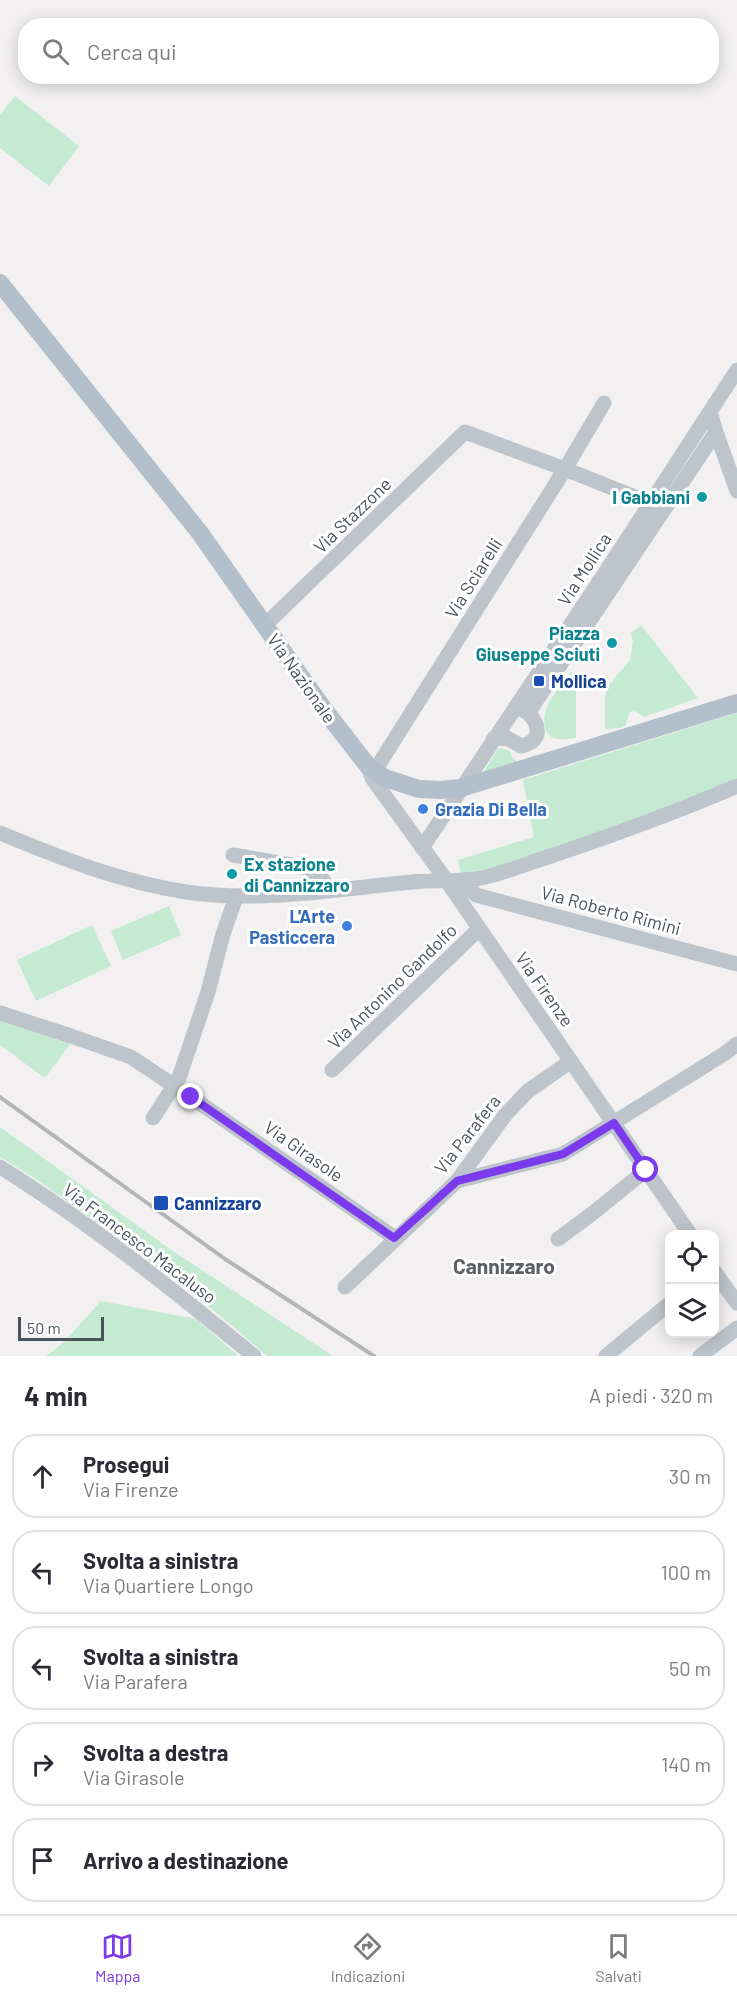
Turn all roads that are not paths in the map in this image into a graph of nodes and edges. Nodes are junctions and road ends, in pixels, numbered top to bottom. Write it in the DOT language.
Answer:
graph roads {
  1 [pos="0,283"];
  2 [pos="737,370"];
  3 [pos="604,404"];
  4 [pos="710,412"];
  5 [pos="716,432"];
  6 [pos="565,469"];
  7 [pos="737,491"];
  8 [pos="650,503"];
  9 [pos="265,625"];
  10 [pos="737,703"];
  11 [pos="522,709"];
  12 [pos="493,739"];
  13 [pos="378,773"];
  14 [pos="737,786"];
  15 [pos="461,788"];
  16 [pos="388,799"];
  17 [pos="0,833"];
  18 [pos="422,848"];
  19 [pos="233,855"];
  20 [pos="453,881"];
  21 [pos="328,891"];
  22 [pos="476,895"];
  23 [pos="236,897"];
  24 [pos="459,900"];
  25 [pos="479,929"];
  26 [pos="737,964"];
  27 [pos="0,1013"];
  28 [pos="737,1044"];
  29 [pos="571,1061"];
  30 [pos="332,1070"];
  31 [pos="153,1118"];
  32 [pos="614,1123"];
  33 [pos="0,1167"];
  34 [pos="646,1170"];
  35 [pos="457,1181"];
  36 [pos="687,1230"];
  37 [pos="394,1238"];
  38 [pos="558,1239"];
  39 [pos="719,1278"];
  40 [pos="345,1287"];
  41 [pos="737,1303"];
  42 [pos="665,1306"];
  43 [pos="737,1328"];
  44 [pos="254,1356"];
  45 [pos="606,1356"];
  46 [pos="700,1356"];
  1 -- 9 [label="main road, Via Nazionale"];
  2 -- 4 [label="street, Via Mollica"];
  3 -- 6 [label="street, Via Sciarelli"];
  4 -- 5 [label="street"];
  4 -- 8 [label="street, Via Mollica"];
  5 -- 7 [label="street"];
  5 -- 11 [label="street"];
  6 -- 8 [label="street"];
  6 -- 9 [label="street, Via Stazzone"];
  6 -- 13 [label="street, Via Sciarelli"];
  8 -- 11 [label="street, Via Mollica"];
  9 -- 13 [label="main road, Via Nazionale"];
  10 -- 15 [label="main road"];
  11 -- 12 [label="street, Via Mollica"];
  11 -- 12 [label="street"];
  12 -- 15 [label="street, Via Mollica"];
  13 -- 15 [label="main road"];
  13 -- 16 [label="street"];
  13 -- 16 [label="street, Via Firenze"];
  14 -- 20 [label="street"];
  15 -- 18 [label="street, Via Mollica"];
  16 -- 18 [label="street, Via Firenze"];
  17 -- 23 [label="street"];
  18 -- 20 [label="street, Via Firenze"];
  19 -- 21 [label="street"];
  20 -- 21 [label="street"];
  20 -- 22 [label="street"];
  20 -- 24 [label="street, Via Firenze"];
  21 -- 23 [label="street"];
  22 -- 24 [label="street"];
  22 -- 26 [label="street, Via Roberto Rimini"];
  23 -- 31 [label="street"];
  24 -- 25 [label="street, Via Firenze"];
  25 -- 29 [label="street, Via Firenze"];
  25 -- 30 [label="street, Via Antonino Gandolfo"];
  27 -- 37 [label="street, Via Girasole"];
  28 -- 32 [label="street"];
  29 -- 32 [label="street, Via Firenze"];
  29 -- 35 [label="street, Via Parafera"];
  32 -- 34 [label="street, Via Firenze"];
  32 -- 35 [label="street"];
  33 -- 44 [label="street, Via Francesco Macaluso"];
  34 -- 36 [label="street, Via Firenze"];
  34 -- 38 [label="street"];
  35 -- 37 [label="street, Via Parafera"];
  37 -- 40 [label="street, Via Parafera"];
  39 -- 41 [label="street"];
  42 -- 45 [label="street"];
  43 -- 46 [label="street"];
}
